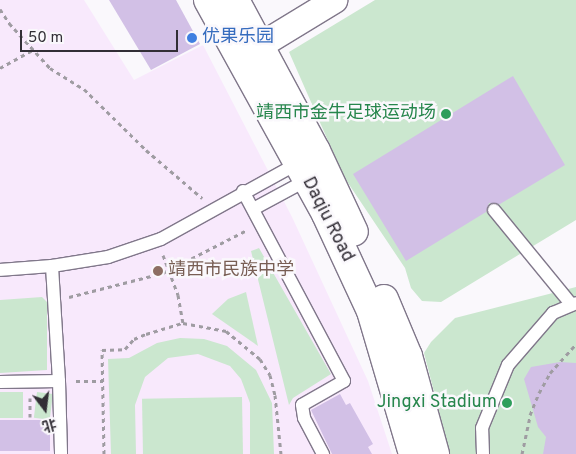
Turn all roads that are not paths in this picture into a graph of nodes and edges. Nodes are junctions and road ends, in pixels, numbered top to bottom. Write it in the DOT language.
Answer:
graph roads {
  1 [pos="208,0"];
  2 [pos="235,0"];
  3 [pos="316,0"];
  4 [pos="334,0"];
  5 [pos="258,41"];
  6 [pos="302,171"];
  7 [pos="243,191"];
  8 [pos="255,208"];
  9 [pos="494,210"];
  10 [pos="52,266"];
  11 [pos="0,270"];
  12 [pos="574,304"];
  13 [pos="65,381"];
  14 [pos="0,382"];
  15 [pos="61,454"];
  16 [pos="323,454"];
  17 [pos="414,454"];
  18 [pos="435,454"];
  19 [pos="483,454"];
  1 -- 6 [label="main road, Daqiu Road"];
  2 -- 5 [label="main road, Daqiu Road"];
  3 -- 5 [label="street"];
  4 -- 5 [label="street"];
  5 -- 18 [label="main road, Daqiu Road"];
  6 -- 7 [label="lane"];
  6 -- 8 [label="lane"];
  6 -- 17 [label="main road, Daqiu Road"];
  7 -- 8 [label="lane"];
  7 -- 10 [label="lane"];
  8 -- 16 [label="lane"];
  9 -- 12 [label="lane"];
  10 -- 11 [label="lane"];
  10 -- 13 [label="lane"];
  12 -- 19 [label="lane"];
  13 -- 14 [label="lane"];
  13 -- 15 [label="lane"];
}
